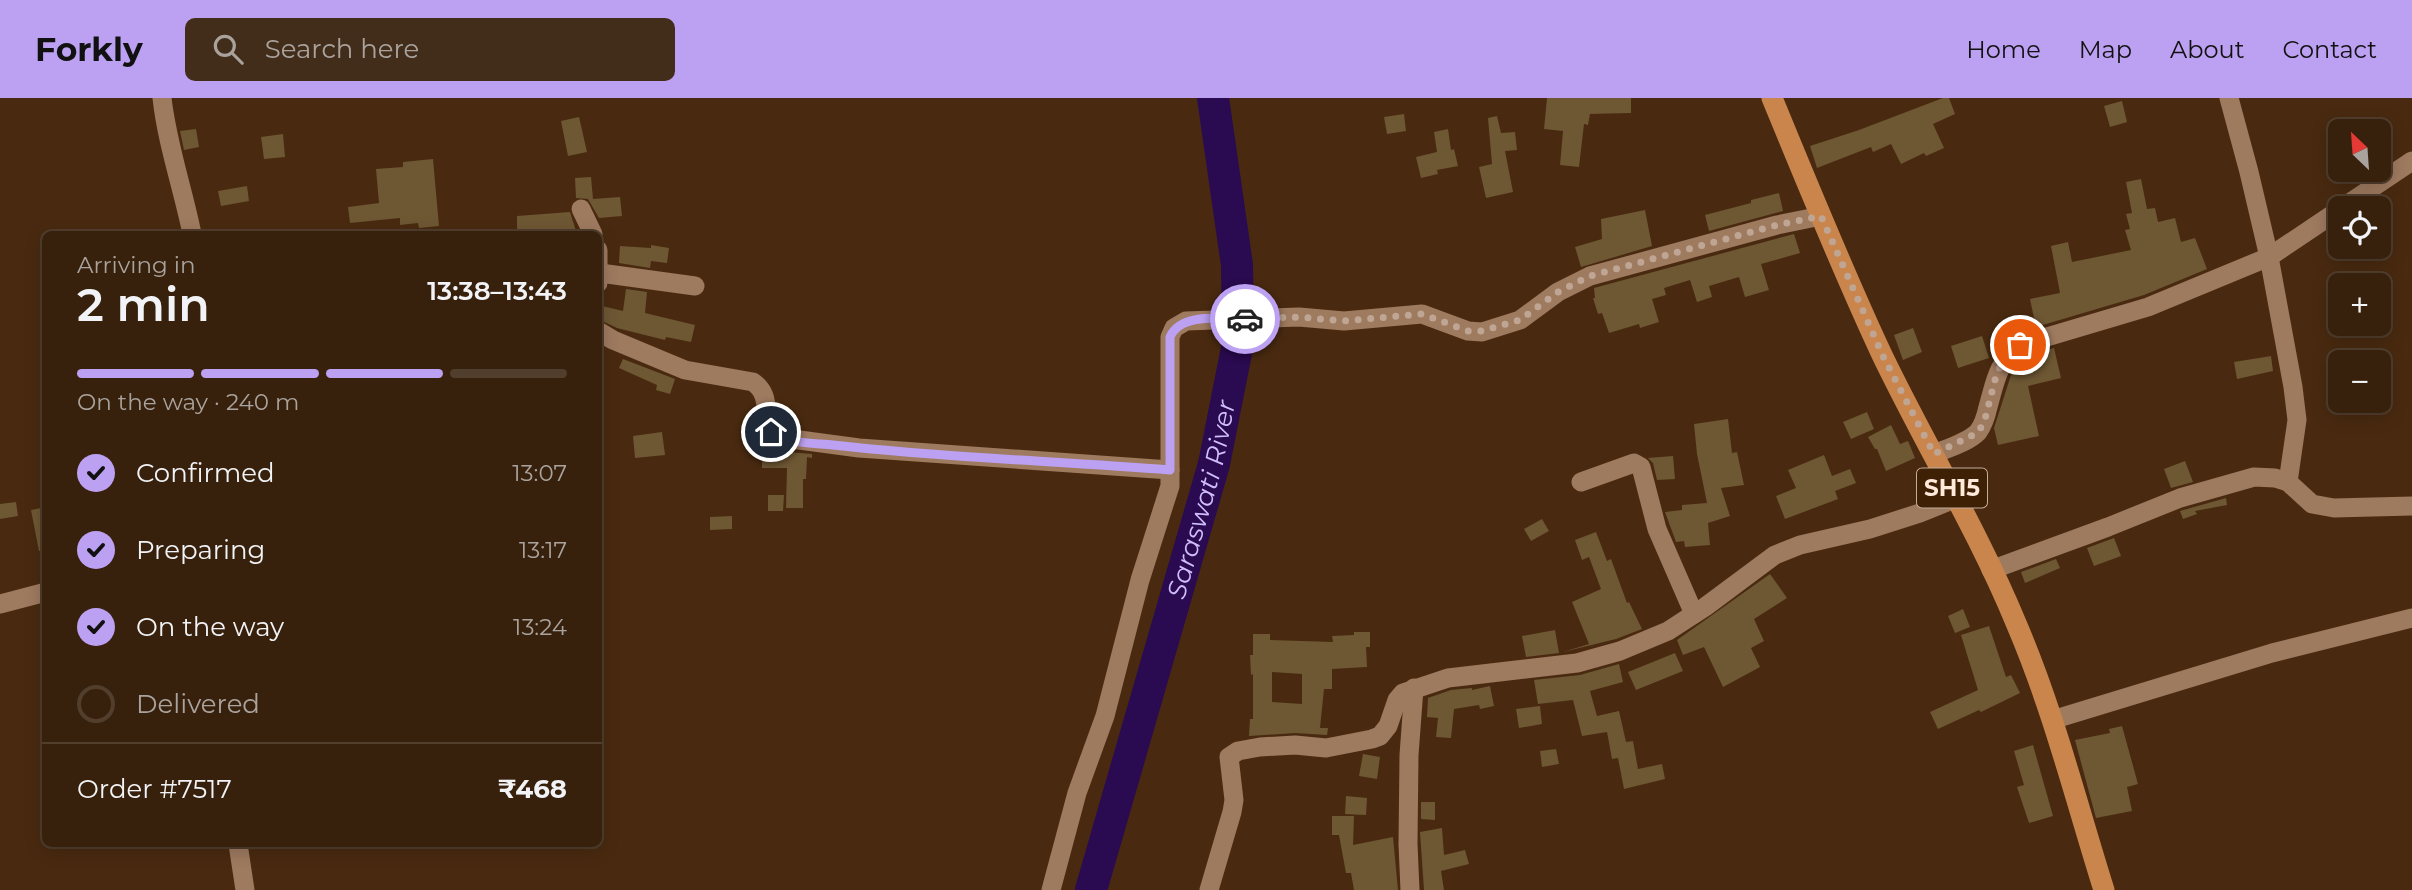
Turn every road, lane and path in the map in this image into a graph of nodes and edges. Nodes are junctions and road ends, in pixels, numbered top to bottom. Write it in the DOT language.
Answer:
graph roads {
  1 [pos="162,98"];
  2 [pos="1772,98"];
  3 [pos="2229,98"];
  4 [pos="2412,161"];
  5 [pos="581,209"];
  6 [pos="1821,216"];
  7 [pos="191,231"];
  8 [pos="592,231"];
  9 [pos="2269,257"];
  10 [pos="602,278"];
  11 [pos="695,286"];
  12 [pos="602,333"];
  13 [pos="1934,454"];
  14 [pos="1170,470"];
  15 [pos="1581,482"];
  16 [pos="2288,482"];
  17 [pos="1957,498"];
  18 [pos="2412,506"];
  19 [pos="1992,570"];
  20 [pos="42,593"];
  21 [pos="0,604"];
  22 [pos="1693,614"];
  23 [pos="2412,618"];
  24 [pos="1414,688"];
  25 [pos="2052,720"];
  26 [pos="238,847"];
  27 [pos="245,890"];
  28 [pos="1051,890"];
  29 [pos="1209,890"];
  30 [pos="1410,890"];
  31 [pos="2104,890"];
  1 -- 7 [label="street"];
  2 -- 6 [label="main road, SH15"];
  3 -- 9 [label="street"];
  4 -- 9 [label="street"];
  5 -- 8 [label="street"];
  6 -- 13 [label="main road, SH15"];
  6 -- 14 [label="street"];
  9 -- 13 [label="street"];
  9 -- 16 [label="street"];
  10 -- 11 [label="street"];
  12 -- 14 [label="street"];
  13 -- 17 [label="main road, SH15"];
  14 -- 28 [label="street"];
  15 -- 22 [label="street"];
  16 -- 18 [label="street"];
  16 -- 19 [label="street"];
  17 -- 19 [label="main road, SH15"];
  17 -- 22 [label="street"];
  19 -- 25 [label="main road, SH15"];
  20 -- 21 [label="street"];
  22 -- 24 [label="street"];
  23 -- 25 [label="street"];
  24 -- 29 [label="street"];
  24 -- 30 [label="street"];
  25 -- 31 [label="main road, SH15"];
  26 -- 27 [label="street"];
}
